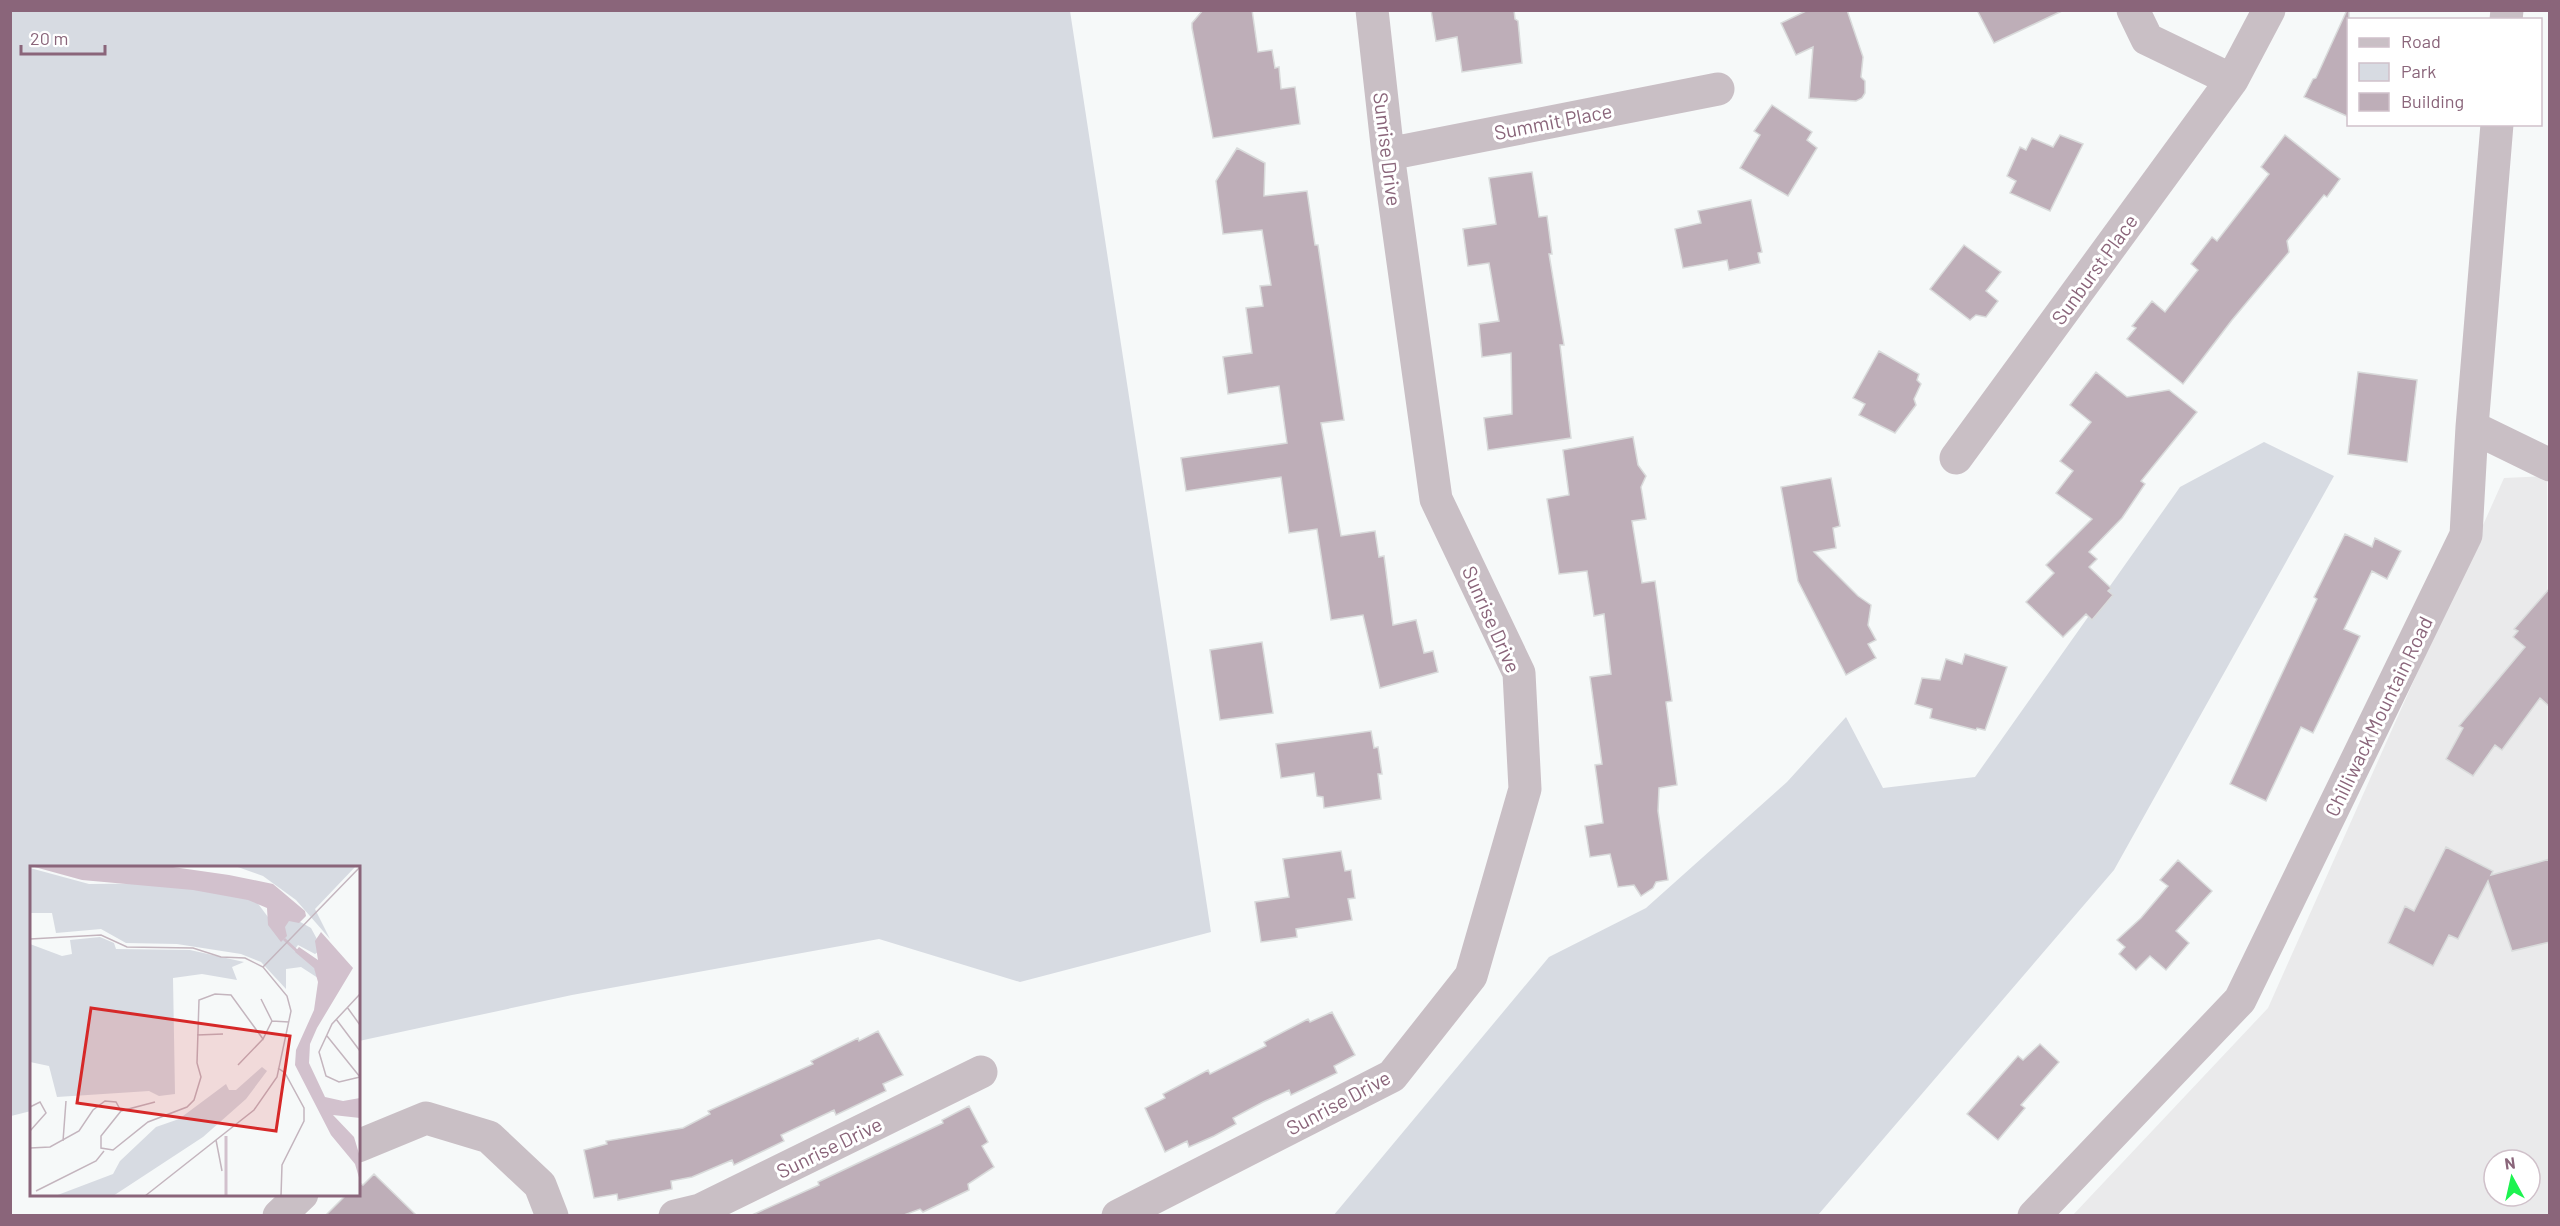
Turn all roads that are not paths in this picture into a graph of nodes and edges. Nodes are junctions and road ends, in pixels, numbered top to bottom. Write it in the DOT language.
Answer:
graph roads {
  1 [pos="1372,10"];
  2 [pos="2133,10"];
  3 [pos="2269,10"];
  4 [pos="2232,80"];
  5 [pos="1718,89"];
  6 [pos="2497,126"];
  7 [pos="1388,154"];
  8 [pos="2472,427"];
  9 [pos="1956,458"];
  10 [pos="2550,465"];
  11 [pos="981,1072"];
  12 [pos="360,1145"];
  13 [pos="300,1196"];
  14 [pos="279,1215"];
  15 [pos="552,1215"];
  16 [pos="675,1215"];
  17 [pos="1118,1215"];
  18 [pos="2034,1215"];
  1 -- 7 [label="street, Sunrise Drive"];
  2 -- 4 [label="street"];
  3 -- 4 [label="street"];
  4 -- 9 [label="street, Sunburst Place"];
  5 -- 7 [label="street, Summit Place"];
  6 -- 8 [label="street, Chilliwack Mountain Road"];
  7 -- 17 [label="street, Sunrise Drive"];
  8 -- 10 [label="street"];
  8 -- 18 [label="street, Chilliwack Mountain Road"];
  11 -- 16 [label="street, Sunrise Drive"];
  12 -- 15 [label="street"];
  13 -- 14 [label="street"];
}
